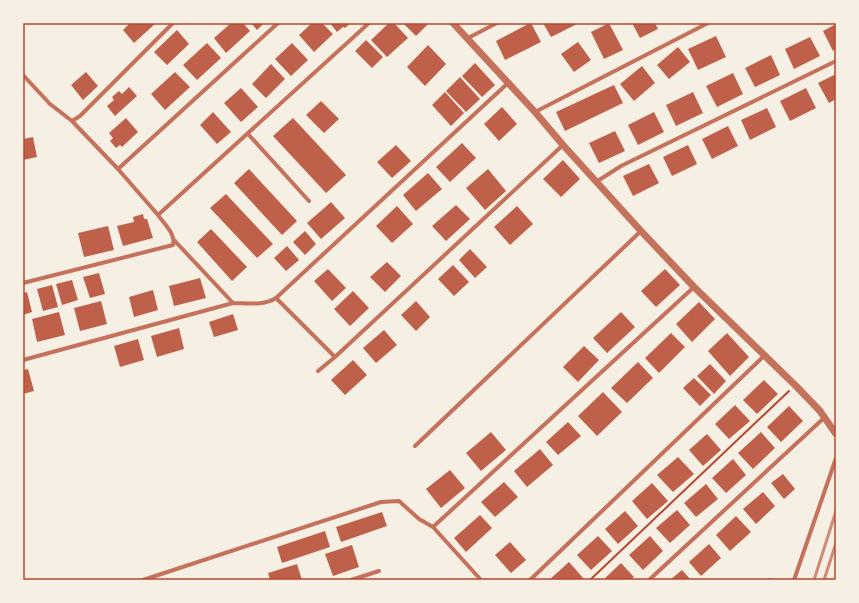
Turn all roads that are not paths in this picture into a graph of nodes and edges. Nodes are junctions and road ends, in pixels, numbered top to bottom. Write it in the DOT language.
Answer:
graph roads {
  1 [pos="173,23"];
  2 [pos="278,23"];
  3 [pos="369,23"];
  4 [pos="453,23"];
  5 [pos="497,23"];
  6 [pos="708,23"];
  7 [pos="468,38"];
  8 [pos="836,61"];
  9 [pos="23,74"];
  10 [pos="509,83"];
  11 [pos="535,112"];
  12 [pos="72,121"];
  13 [pos="248,134"];
  14 [pos="563,145"];
  15 [pos="118,169"];
  16 [pos="596,182"];
  17 [pos="309,201"];
  18 [pos="158,215"];
  19 [pos="641,231"];
  20 [pos="174,240"];
  21 [pos="23,283"];
  22 [pos="694,287"];
  23 [pos="276,298"];
  24 [pos="233,303"];
  25 [pos="764,356"];
  26 [pos="334,357"];
  27 [pos="23,360"];
  28 [pos="318,372"];
  29 [pos="825,417"];
  30 [pos="836,434"];
  31 [pos="415,446"];
  32 [pos="836,458"];
  33 [pos="434,527"];
  34 [pos="379,570"];
  35 [pos="143,580"];
  36 [pos="350,580"];
  37 [pos="481,580"];
  38 [pos="530,580"];
  39 [pos="650,580"];
  40 [pos="769,580"];
  41 [pos="772,580"];
  42 [pos="794,580"];
  1 -- 12 [label="street"];
  2 -- 15 [label="street"];
  3 -- 13 [label="street"];
  4 -- 7 [label="street"];
  5 -- 7 [label="street"];
  6 -- 11 [label="street"];
  7 -- 10 [label="street"];
  8 -- 16 [label="street"];
  9 -- 12 [label="street"];
  10 -- 11 [label="street"];
  10 -- 23 [label="street"];
  11 -- 14 [label="street"];
  12 -- 15 [label="street"];
  13 -- 17 [label="street"];
  13 -- 18 [label="street"];
  14 -- 16 [label="street"];
  14 -- 26 [label="street"];
  15 -- 18 [label="street"];
  16 -- 19 [label="street"];
  18 -- 20 [label="street"];
  19 -- 22 [label="street"];
  19 -- 31 [label="street"];
  20 -- 21 [label="street"];
  20 -- 24 [label="street"];
  22 -- 25 [label="street"];
  22 -- 33 [label="street"];
  23 -- 24 [label="street"];
  23 -- 26 [label="street"];
  24 -- 27 [label="street"];
  25 -- 29 [label="street"];
  25 -- 38 [label="street"];
  26 -- 28 [label="street"];
  29 -- 30 [label="street"];
  29 -- 39 [label="street"];
  32 -- 42 [label="street"];
  33 -- 35 [label="street"];
  33 -- 37 [label="street"];
  34 -- 36 [label="street"];
  40 -- 41 [label="lane"];
}
